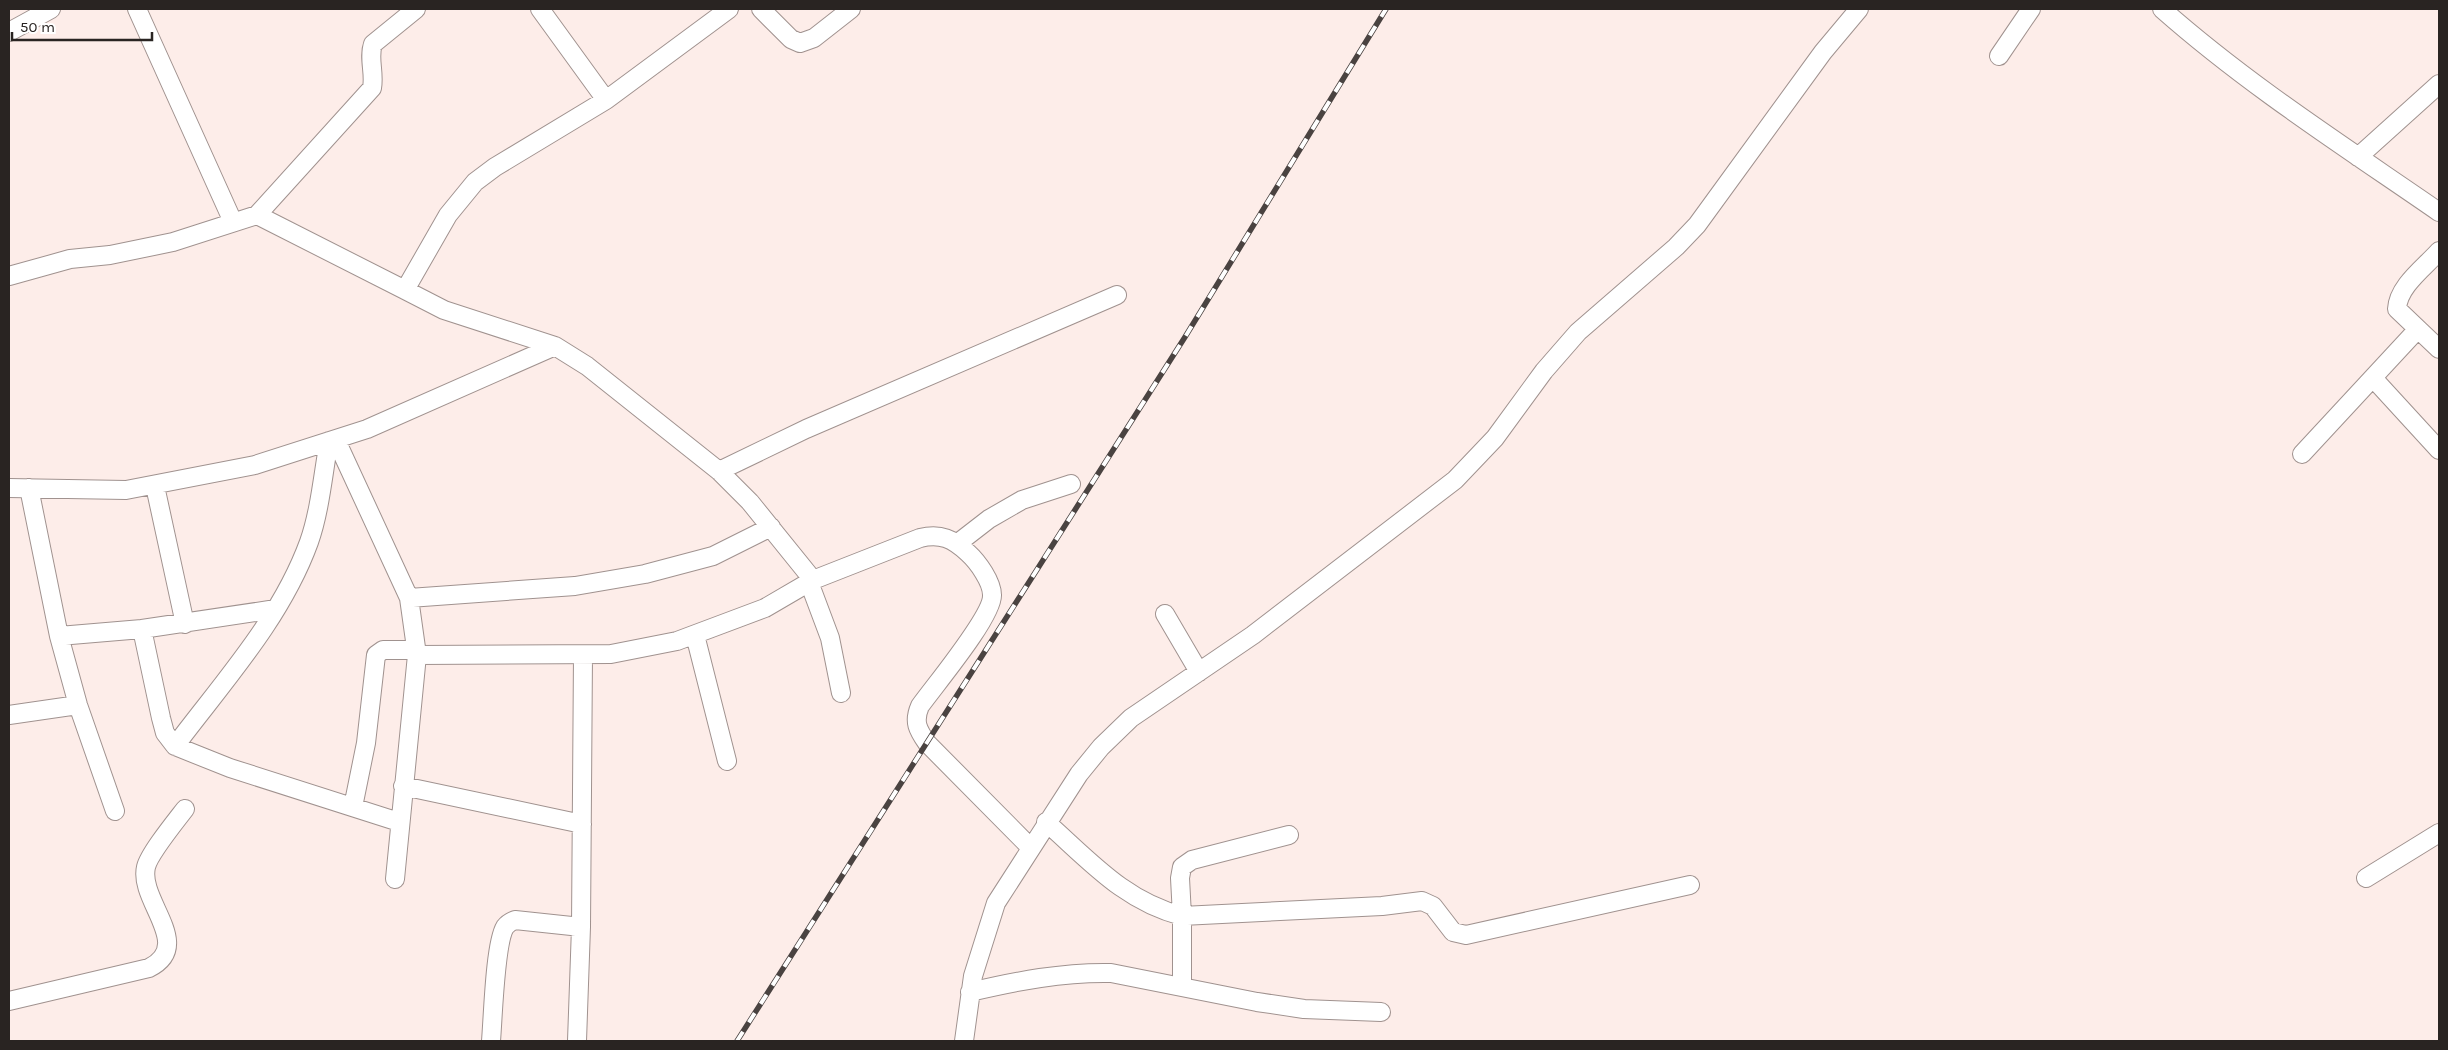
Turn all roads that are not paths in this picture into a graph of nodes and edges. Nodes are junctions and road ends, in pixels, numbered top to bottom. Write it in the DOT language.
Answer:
graph roads {
  1 [pos="51,9"];
  2 [pos="138,9"];
  3 [pos="416,9"];
  4 [pos="540,9"];
  5 [pos="729,9"];
  6 [pos="761,9"];
  7 [pos="850,9"];
  8 [pos="1859,9"];
  9 [pos="2030,9"];
  10 [pos="2162,9"];
  11 [pos="9,32"];
  12 [pos="1999,56"];
  13 [pos="2439,84"];
  14 [pos="606,100"];
  15 [pos="2358,157"];
  16 [pos="2439,212"];
  17 [pos="256,216"];
  18 [pos="232,222"];
  19 [pos="2439,251"];
  20 [pos="9,276"];
  21 [pos="405,290"];
  22 [pos="1118,295"];
  23 [pos="2417,330"];
  24 [pos="555,346"];
  25 [pos="2439,349"];
  26 [pos="2373,378"];
  27 [pos="333,440"];
  28 [pos="2439,450"];
  29 [pos="2302,454"];
  30 [pos="719,471"];
  31 [pos="1072,484"];
  32 [pos="155,486"];
  33 [pos="9,488"];
  34 [pos="29,488"];
  35 [pos="771,527"];
  36 [pos="958,543"];
  37 [pos="811,581"];
  38 [pos="409,598"];
  39 [pos="276,610"];
  40 [pos="1164,614"];
  41 [pos="185,624"];
  42 [pos="142,629"];
  43 [pos="695,635"];
  44 [pos="59,636"];
  45 [pos="417,653"];
  46 [pos="583,655"];
  47 [pos="1199,672"];
  48 [pos="841,693"];
  49 [pos="78,705"];
  50 [pos="9,715"];
  51 [pos="175,746"];
  52 [pos="727,761"];
  53 [pos="403,786"];
  54 [pos="353,807"];
  55 [pos="184,809"];
  56 [pos="115,811"];
  57 [pos="399,822"];
  58 [pos="1046,822"];
  59 [pos="582,824"];
  60 [pos="2439,833"];
  61 [pos="1288,835"];
  62 [pos="1030,847"];
  63 [pos="2366,878"];
  64 [pos="395,879"];
  65 [pos="1690,885"];
  66 [pos="1182,916"];
  67 [pos="582,927"];
  68 [pos="1182,986"];
  69 [pos="970,992"];
  70 [pos="9,1002"];
  71 [pos="1381,1012"];
  72 [pos="491,1041"];
  73 [pos="577,1041"];
  74 [pos="964,1041"];
  1 -- 11 [label="street"];
  2 -- 18 [label="street"];
  3 -- 17 [label="street"];
  4 -- 14 [label="street"];
  5 -- 14 [label="street"];
  6 -- 7 [label="street"];
  8 -- 47 [label="street"];
  9 -- 12 [label="street"];
  10 -- 15 [label="street"];
  13 -- 15 [label="street"];
  14 -- 21 [label="street"];
  15 -- 16 [label="street"];
  17 -- 18 [label="street"];
  17 -- 21 [label="street"];
  18 -- 20 [label="street"];
  19 -- 23 [label="street"];
  21 -- 24 [label="street"];
  22 -- 30 [label="street"];
  23 -- 25 [label="street"];
  23 -- 26 [label="street"];
  24 -- 27 [label="street"];
  24 -- 30 [label="street"];
  26 -- 28 [label="street"];
  26 -- 29 [label="street"];
  27 -- 32 [label="street"];
  27 -- 38 [label="street"];
  27 -- 39 [label="street"];
  30 -- 35 [label="street"];
  31 -- 36 [label="street"];
  32 -- 34 [label="street"];
  32 -- 41 [label="street"];
  33 -- 34 [label="street"];
  34 -- 44 [label="street"];
  35 -- 37 [label="street"];
  35 -- 38 [label="street"];
  36 -- 37 [label="street"];
  36 -- 62 [label="street"];
  37 -- 43 [label="street"];
  37 -- 48 [label="street"];
  38 -- 45 [label="street"];
  39 -- 41 [label="street"];
  39 -- 51 [label="street"];
  40 -- 47 [label="street"];
  41 -- 42 [label="street"];
  42 -- 44 [label="street"];
  42 -- 51 [label="street"];
  43 -- 46 [label="street"];
  43 -- 52 [label="street"];
  44 -- 49 [label="street"];
  45 -- 46 [label="street"];
  45 -- 53 [label="street"];
  45 -- 54 [label="street"];
  46 -- 59 [label="street"];
  47 -- 58 [label="street"];
  49 -- 50 [label="street"];
  49 -- 56 [label="street"];
  51 -- 54 [label="street"];
  53 -- 57 [label="street"];
  53 -- 59 [label="street"];
  54 -- 57 [label="street"];
  55 -- 70 [label="street"];
  57 -- 64 [label="street"];
  58 -- 62 [label="street"];
  58 -- 66 [label="street"];
  59 -- 67 [label="street"];
  60 -- 63 [label="street"];
  61 -- 66 [label="street"];
  62 -- 69 [label="street"];
  65 -- 66 [label="street"];
  66 -- 68 [label="street"];
  67 -- 72 [label="street"];
  67 -- 73 [label="street"];
  68 -- 69 [label="street"];
  68 -- 71 [label="street"];
  69 -- 74 [label="street"];
}
